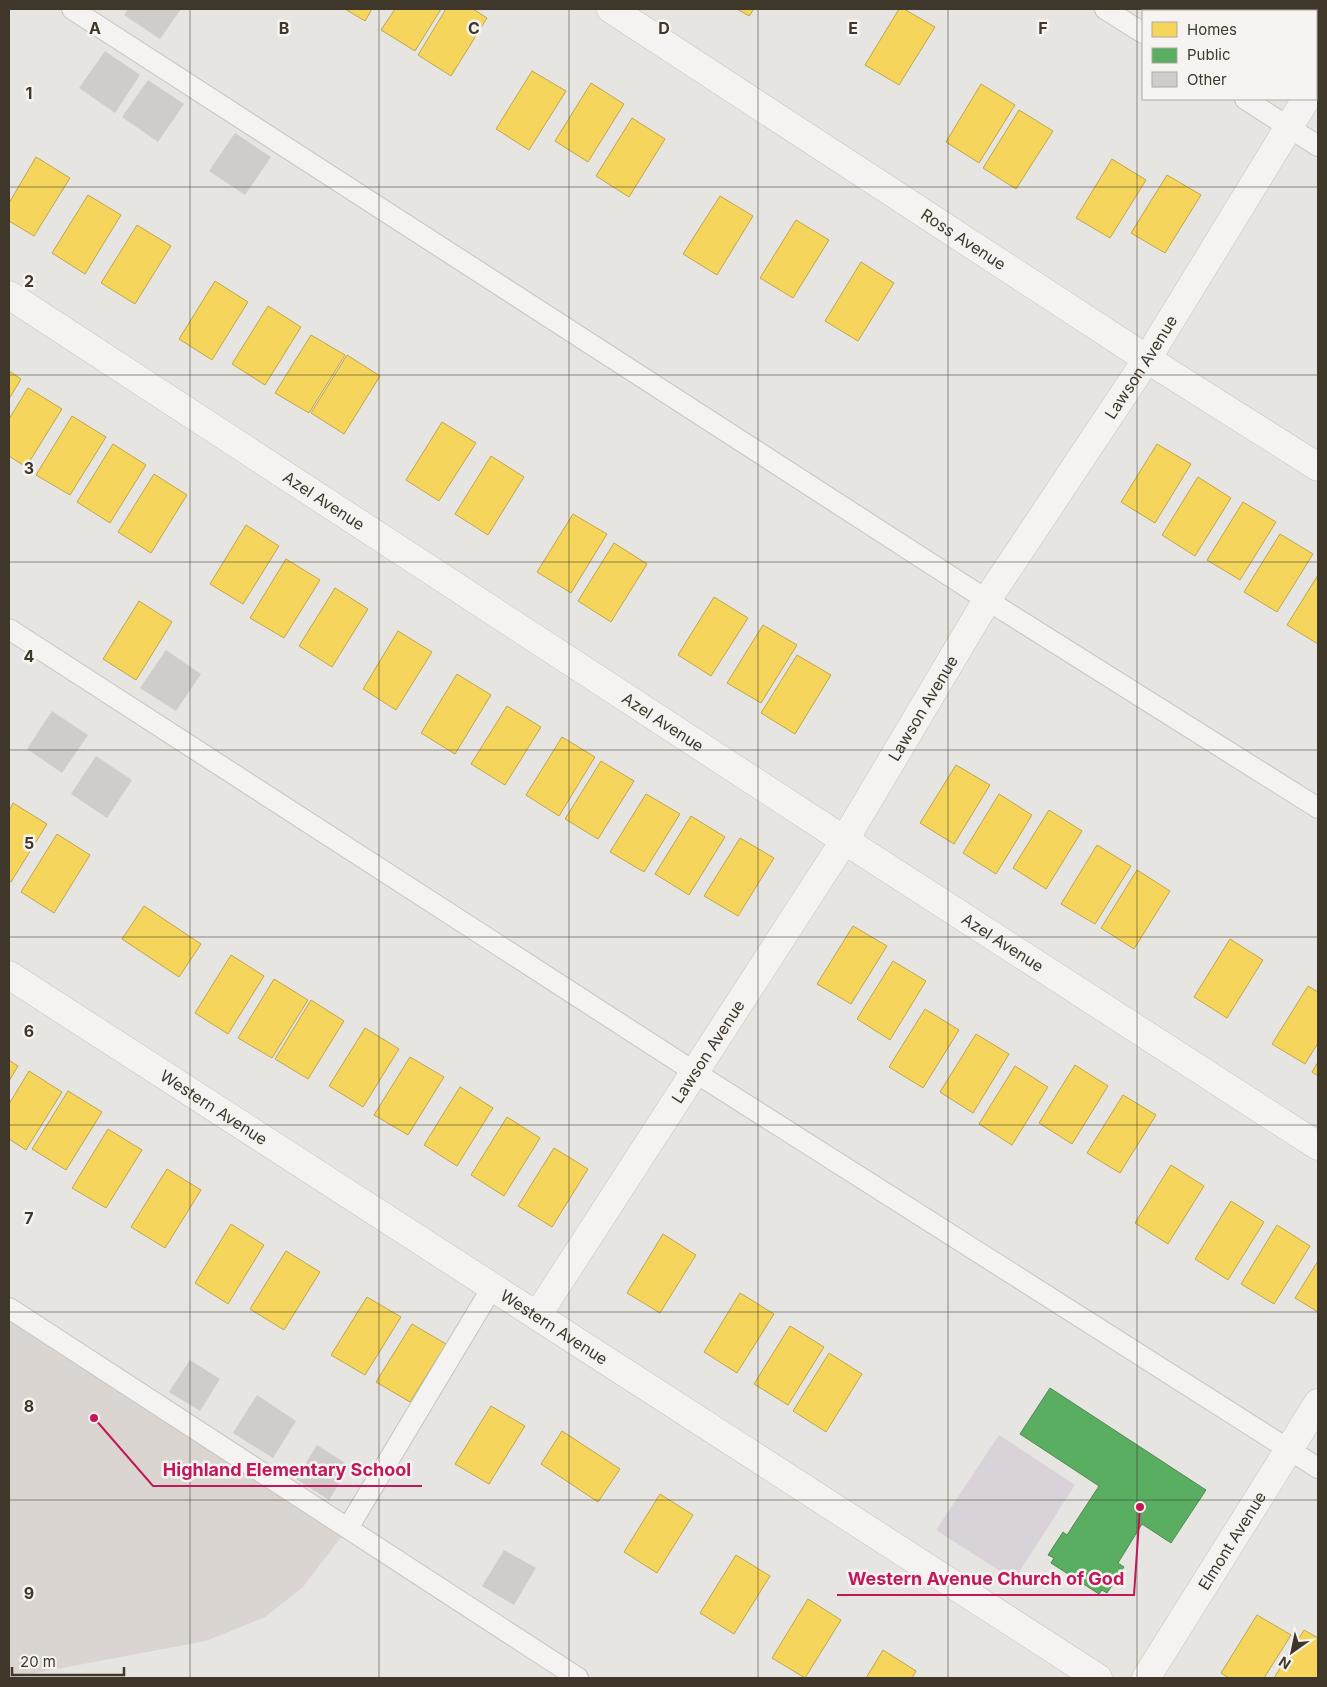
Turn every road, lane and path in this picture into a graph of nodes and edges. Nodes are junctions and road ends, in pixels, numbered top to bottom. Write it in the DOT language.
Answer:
graph roads {
  1 [pos="72,9"];
  2 [pos="611,9"];
  3 [pos="1105,9"];
  4 [pos="1142,32"];
  5 [pos="1247,100"];
  6 [pos="1305,100"];
  7 [pos="1289,127"];
  8 [pos="1318,146"];
  9 [pos="9,296"];
  10 [pos="1147,359"];
  11 [pos="1318,467"];
  12 [pos="986,600"];
  13 [pos="9,629"];
  14 [pos="1318,808"];
  15 [pos="844,841"];
  16 [pos="9,975"];
  17 [pos="694,1071"];
  18 [pos="1318,1146"];
  19 [pos="493,1286"];
  20 [pos="9,1308"];
  21 [pos="537,1316"];
  22 [pos="1318,1403"];
  23 [pos="1289,1449"];
  24 [pos="1318,1468"];
  25 [pos="348,1528"];
  26 [pos="578,1678"];
  27 [pos="1098,1678"];
  28 [pos="1146,1678"];
  1 -- 12 [label="lane"];
  2 -- 10 [label="street, Ross Avenue"];
  3 -- 4 [label="lane"];
  5 -- 7 [label="lane"];
  6 -- 7 [label="street, Lawson Avenue"];
  7 -- 8 [label="lane"];
  7 -- 10 [label="street, Lawson Avenue"];
  9 -- 15 [label="street, Azel Avenue"];
  10 -- 11 [label="street, Ross Avenue"];
  10 -- 12 [label="street, Lawson Avenue"];
  12 -- 14 [label="lane"];
  12 -- 15 [label="street, Lawson Avenue"];
  13 -- 17 [label="lane"];
  15 -- 17 [label="street, Lawson Avenue"];
  15 -- 18 [label="street, Azel Avenue"];
  16 -- 19 [label="street, Western Avenue"];
  17 -- 21 [label="street, Lawson Avenue"];
  17 -- 23 [label="lane"];
  19 -- 21 [label="street, Western Avenue"];
  19 -- 25 [label="lane"];
  20 -- 25 [label="lane"];
  21 -- 27 [label="street, Western Avenue"];
  22 -- 23 [label="street, Elmont Avenue"];
  23 -- 24 [label="lane"];
  23 -- 28 [label="street, Elmont Avenue"];
  25 -- 26 [label="lane"];
}
